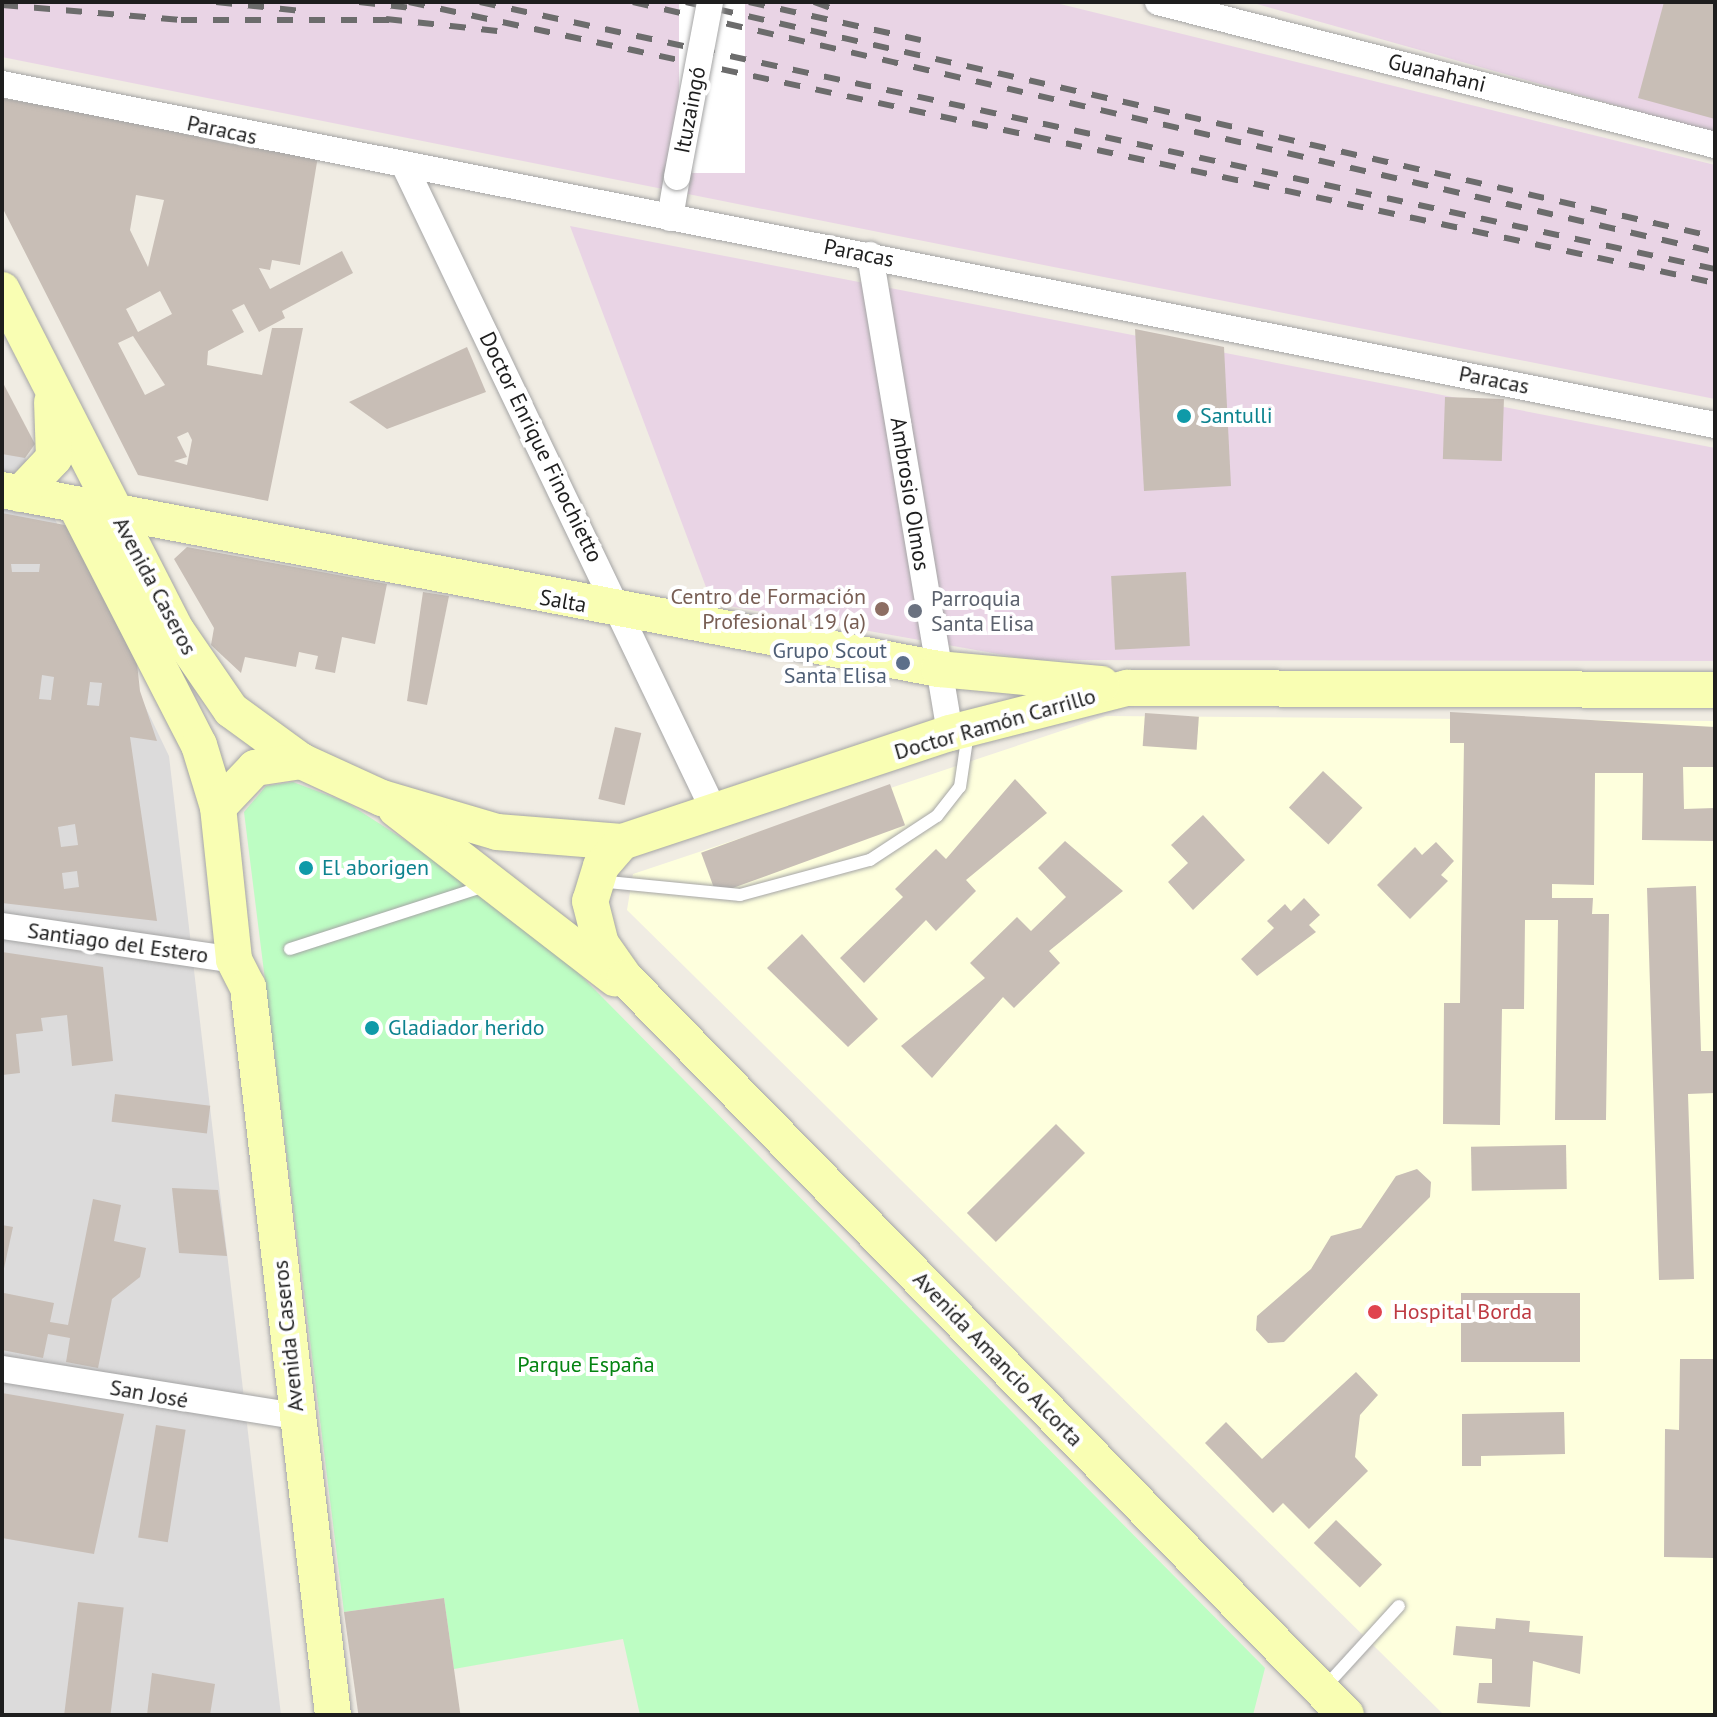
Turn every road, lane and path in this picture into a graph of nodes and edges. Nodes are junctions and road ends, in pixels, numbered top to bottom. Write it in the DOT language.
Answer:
graph roads {
  1 [pos="710,2"];
  2 [pos="1158,2"];
  3 [pos="2,84"];
  4 [pos="1715,145"];
  5 [pos="406,169"];
  6 [pos="670,218"];
  7 [pos="870,255"];
  8 [pos="2,290"];
  9 [pos="30,340"];
  10 [pos="1715,425"];
  11 [pos="11,492"];
  12 [pos="75,504"];
  13 [pos="115,513"];
  14 [pos="621,611"];
  15 [pos="939,669"];
  16 [pos="1127,688"];
  17 [pos="1715,690"];
  18 [pos="960,730"];
  19 [pos="301,761"];
  20 [pos="382,798"];
  21 [pos="218,807"];
  22 [pos="715,813"];
  23 [pos="622,842"];
  24 [pos="595,880"];
  25 [pos="495,883"];
  26 [pos="2,926"];
  27 [pos="290,949"];
  28 [pos="234,960"];
  29 [pos="648,1004"];
  30 [pos="2,1369"];
  31 [pos="285,1416"];
  32 [pos="1399,1606"];
  33 [pos="1334,1703"];
  34 [pos="308,1715"];
  35 [pos="333,1715"];
  1 -- 6 [label="street, Ituzaingó, bridge"];
  2 -- 4 [label="street, Guanahani"];
  3 -- 5 [label="street, Paracas"];
  5 -- 6 [label="street, Paracas"];
  5 -- 14 [label="street, Doctor Enrique Finochietto"];
  6 -- 7 [label="street, Paracas"];
  7 -- 10 [label="street, Paracas"];
  7 -- 15 [label="street, Ambrosio Olmos"];
  8 -- 9 [label="main road, Avenida Caseros"];
  9 -- 11 [label="main road"];
  9 -- 13 [label="main road, Avenida Caseros"];
  11 -- 12 [label="main road, Salta"];
  12 -- 13 [label="main road, Salta"];
  12 -- 21 [label="main road, Avenida Caseros"];
  13 -- 14 [label="main road, Salta"];
  13 -- 19 [label="main road, Avenida Caseros"];
  14 -- 15 [label="main road, Salta"];
  14 -- 22 [label="street, Doctor Enrique Finochietto"];
  15 -- 16 [label="main road, Salta"];
  15 -- 18 [label="street, Ambrosio Olmos"];
  16 -- 17 [label="main road, Doctor Ramón Carrillo"];
  16 -- 18 [label="main road, Doctor Ramón Carrillo"];
  18 -- 22 [label="main road, Doctor Ramón Carrillo"];
  18 -- 24 [label="lane"];
  19 -- 20 [label="main road, Doctor Ramón Carrillo"];
  19 -- 21 [label="main road"];
  20 -- 23 [label="main road, Doctor Ramón Carrillo"];
  20 -- 25 [label="main road, Avenida Amancio Alcorta"];
  21 -- 28 [label="main road, Avenida Caseros"];
  22 -- 23 [label="main road, Doctor Ramón Carrillo"];
  23 -- 24 [label="main road"];
  24 -- 29 [label="main road, Avenida Amancio Alcorta"];
  25 -- 27 [label="lane"];
  25 -- 29 [label="main road, Avenida Amancio Alcorta"];
  26 -- 28 [label="street, Santiago del Estero"];
  28 -- 31 [label="main road, Avenida Caseros"];
  29 -- 33 [label="main road, Avenida Amancio Alcorta"];
  30 -- 31 [label="street, San José"];
  31 -- 34 [label="main road, Avenida Caseros"];
  31 -- 35 [label="main road, Avenida Caseros"];
  32 -- 33 [label="lane"];
}
